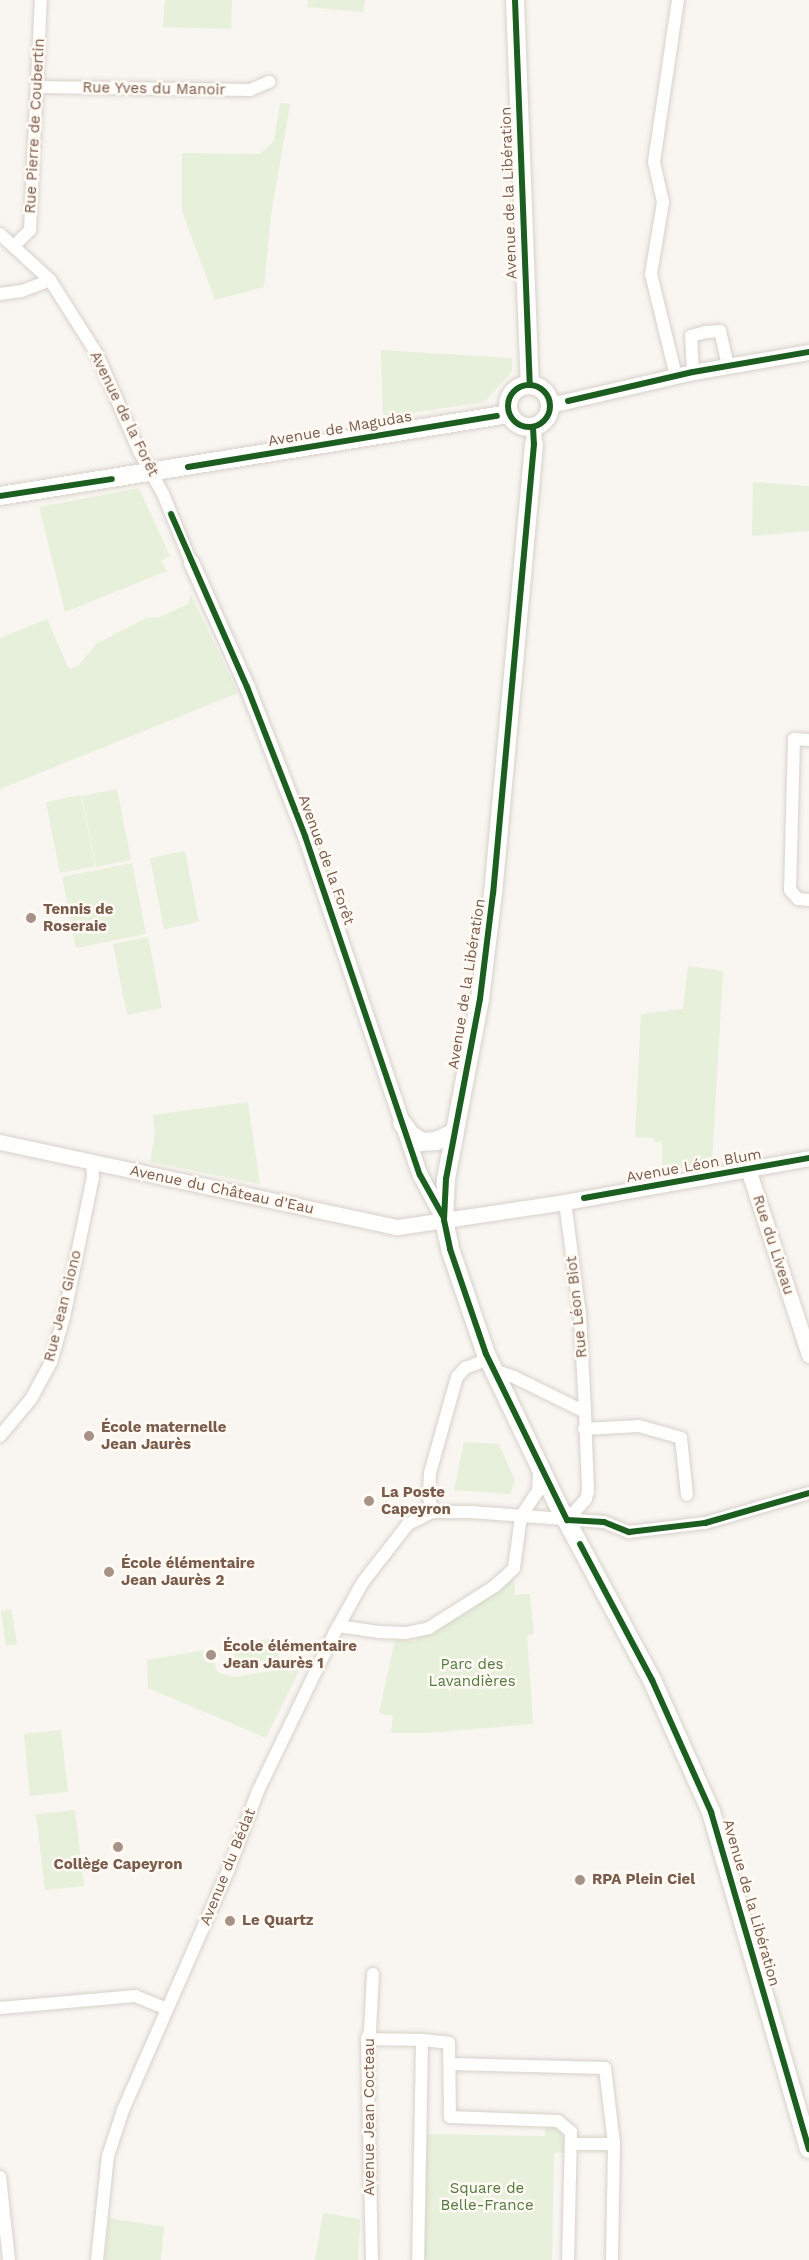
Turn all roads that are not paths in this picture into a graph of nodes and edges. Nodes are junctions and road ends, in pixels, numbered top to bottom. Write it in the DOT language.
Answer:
graph roads {
  1 [pos="41,0"];
  2 [pos="515,0"];
  3 [pos="678,0"];
  4 [pos="269,82"];
  5 [pos="37,87"];
  6 [pos="0,234"];
  7 [pos="14,246"];
  8 [pos="50,280"];
  9 [pos="0,294"];
  10 [pos="809,352"];
  11 [pos="728,365"];
  12 [pos="693,372"];
  13 [pos="676,376"];
  14 [pos="530,385"];
  15 [pos="550,405"];
  16 [pos="509,414"];
  17 [pos="534,436"];
  18 [pos="151,472"];
  19 [pos="0,496"];
  20 [pos="191,562"];
  21 [pos="809,740"];
  22 [pos="809,900"];
  23 [pos="402,1123"];
  24 [pos="455,1132"];
  25 [pos="0,1142"];
  26 [pos="809,1158"];
  27 [pos="92,1163"];
  28 [pos="748,1169"];
  29 [pos="565,1202"];
  30 [pos="444,1220"];
  31 [pos="809,1355"];
  32 [pos="490,1364"];
  33 [pos="585,1412"];
  34 [pos="584,1429"];
  35 [pos="0,1436"];
  36 [pos="538,1464"];
  37 [pos="809,1493"];
  38 [pos="687,1495"];
  39 [pos="433,1512"];
  40 [pos="521,1516"];
  41 [pos="567,1520"];
  42 [pos="338,1626"];
  43 [pos="373,1974"];
  44 [pos="0,2008"];
  45 [pos="168,2009"];
  46 [pos="367,2039"];
  47 [pos="422,2040"];
  48 [pos="450,2064"];
  49 [pos="572,2144"];
  50 [pos="614,2144"];
  51 [pos="809,2149"];
  52 [pos="0,2177"];
  53 [pos="9,2260"];
  54 [pos="97,2260"];
  55 [pos="372,2260"];
  56 [pos="418,2260"];
  57 [pos="568,2260"];
  58 [pos="612,2260"];
  1 -- 5 [label="street, Rue Pierre de Coubertin"];
  2 -- 14 [label="main road, Avenue de la Libération"];
  3 -- 13 [label="street"];
  4 -- 5 [label="street, Rue Yves du Manoir"];
  5 -- 7 [label="street, Rue Pierre de Coubertin"];
  6 -- 7 [label="street, Avenue de la Forêt"];
  7 -- 8 [label="street, Avenue de la Forêt"];
  8 -- 9 [label="street"];
  8 -- 18 [label="street, Avenue de la Forêt"];
  10 -- 11 [label="street"];
  11 -- 12 [label="street"];
  11 -- 12 [label="street"];
  12 -- 13 [label="street"];
  13 -- 15 [label="street"];
  14 -- 15 [label="main road"];
  14 -- 16 [label="main road"];
  15 -- 17 [label="main road"];
  16 -- 17 [label="main road"];
  16 -- 18 [label="main road, Avenue de Magudas"];
  17 -- 24 [label="main road, Avenue de la Libération"];
  18 -- 19 [label="main road, Avenue de Magudas"];
  18 -- 20 [label="street, Avenue de la Forêt"];
  20 -- 23 [label="street, Avenue de la Forêt"];
  21 -- 22 [label="street"];
  23 -- 24 [label="main road"];
  23 -- 30 [label="street, Avenue de la Forêt"];
  24 -- 30 [label="main road, Avenue de la Libération"];
  25 -- 27 [label="street, Avenue du Château d'Eau"];
  26 -- 28 [label="street, Avenue Léon Blum"];
  27 -- 30 [label="street, Avenue du Château d'Eau"];
  27 -- 35 [label="street, Rue Jean Giono"];
  28 -- 29 [label="street, Avenue Léon Blum"];
  28 -- 31 [label="street, Rue du Liveau"];
  29 -- 30 [label="street, Avenue Léon Blum"];
  29 -- 33 [label="street, Rue Léon Biot"];
  30 -- 32 [label="main road, Avenue de la Libération"];
  32 -- 33 [label="street"];
  32 -- 36 [label="main road, Avenue de la Libération"];
  32 -- 39 [label="street"];
  33 -- 34 [label="street, Rue Léon Biot"];
  34 -- 38 [label="street"];
  34 -- 41 [label="street, Rue Léon Biot"];
  36 -- 40 [label="street"];
  36 -- 41 [label="main road, Avenue de la Libération"];
  37 -- 41 [label="street"];
  39 -- 40 [label="street"];
  39 -- 42 [label="street, Avenue du Bédat"];
  40 -- 41 [label="street"];
  40 -- 42 [label="street"];
  41 -- 51 [label="main road, Avenue de la Libération"];
  42 -- 45 [label="street, Avenue du Bédat"];
  43 -- 46 [label="street, Avenue Jean Cocteau"];
  44 -- 45 [label="street"];
  45 -- 54 [label="street, Avenue du Bédat"];
  46 -- 47 [label="street"];
  46 -- 55 [label="street, Avenue Jean Cocteau"];
  47 -- 48 [label="street"];
  47 -- 56 [label="street"];
  48 -- 49 [label="street"];
  48 -- 50 [label="street"];
  49 -- 50 [label="street"];
  49 -- 57 [label="street"];
  50 -- 58 [label="street"];
  52 -- 53 [label="street"];
}
